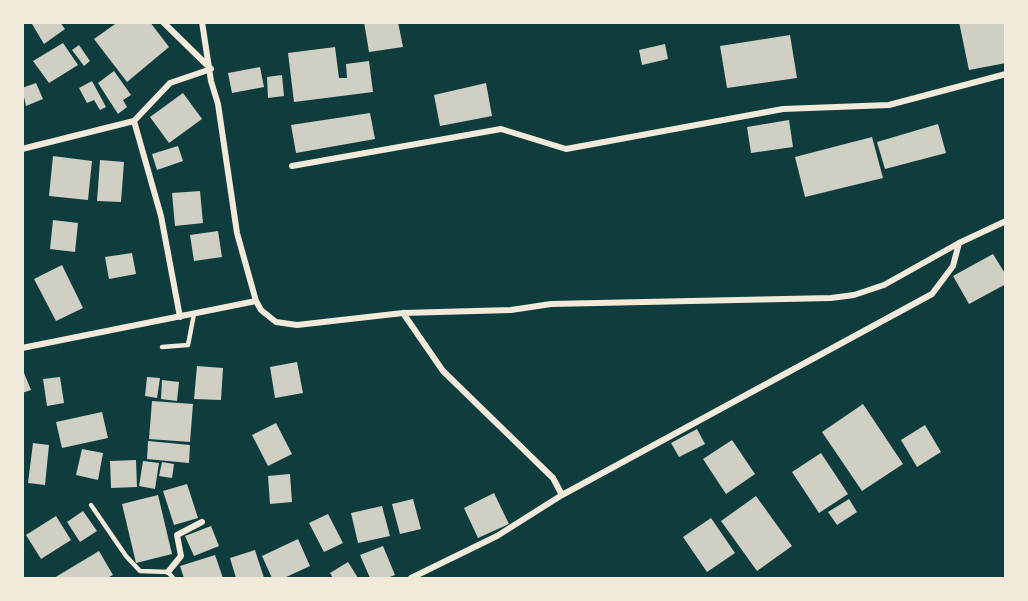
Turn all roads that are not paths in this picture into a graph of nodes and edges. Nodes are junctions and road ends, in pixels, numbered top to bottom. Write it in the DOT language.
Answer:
graph roads {
  1 [pos="162,22"];
  2 [pos="202,22"];
  3 [pos="211,69"];
  4 [pos="1005,74"];
  5 [pos="134,121"];
  6 [pos="22,149"];
  7 [pos="292,166"];
  8 [pos="1005,221"];
  9 [pos="959,243"];
  10 [pos="256,301"];
  11 [pos="403,313"];
  12 [pos="194,314"];
  13 [pos="180,317"];
  14 [pos="162,347"];
  15 [pos="22,348"];
  16 [pos="562,495"];
  17 [pos="91,505"];
  18 [pos="202,522"];
  19 [pos="168,572"];
  20 [pos="173,579"];
  21 [pos="411,579"];
  1 -- 3 [label="street"];
  2 -- 3 [label="street"];
  3 -- 5 [label="street"];
  3 -- 10 [label="street"];
  4 -- 7 [label="street"];
  5 -- 6 [label="street"];
  5 -- 13 [label="street"];
  8 -- 9 [label="street"];
  9 -- 11 [label="street"];
  9 -- 16 [label="street"];
  10 -- 11 [label="street"];
  10 -- 12 [label="street"];
  11 -- 16 [label="street"];
  12 -- 13 [label="street"];
  12 -- 14 [label="lane"];
  13 -- 15 [label="street"];
  16 -- 21 [label="street"];
  17 -- 19 [label="lane"];
  18 -- 19 [label="street"];
  19 -- 20 [label="lane"];
}
